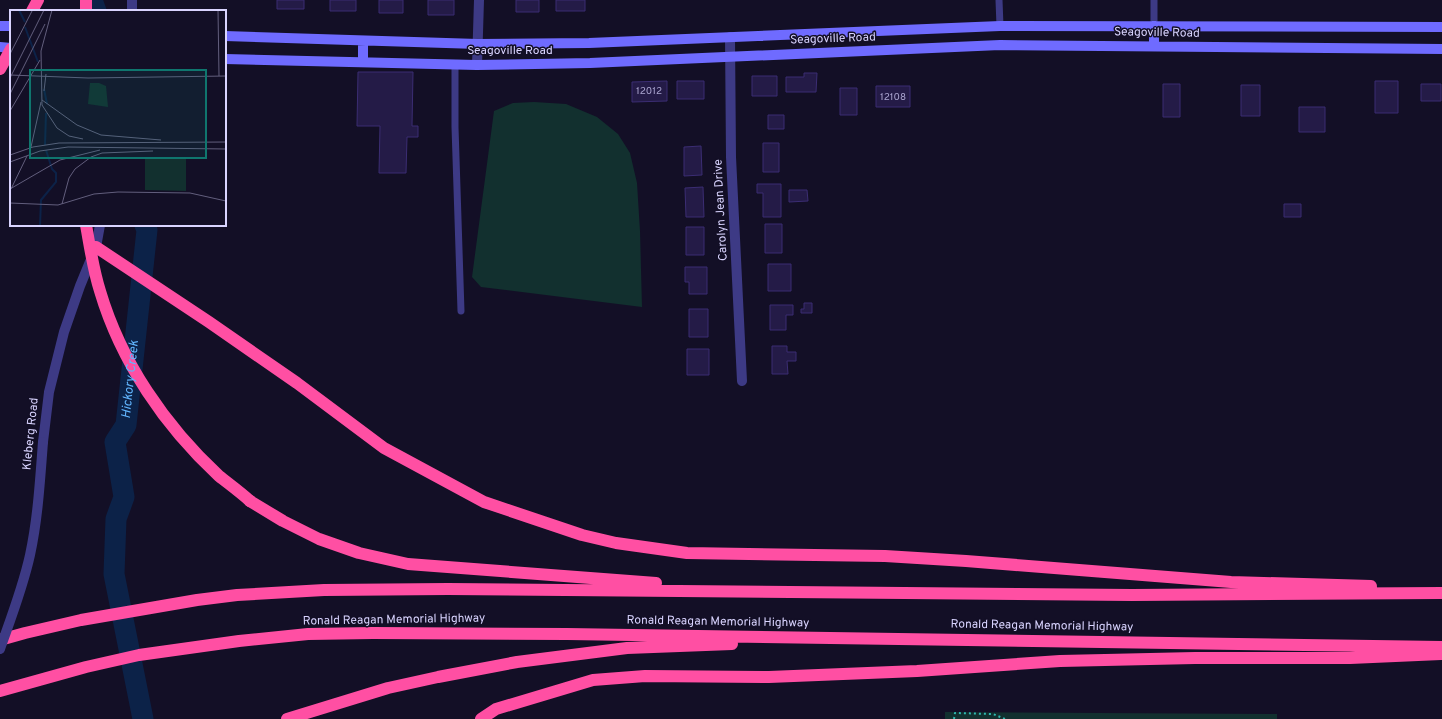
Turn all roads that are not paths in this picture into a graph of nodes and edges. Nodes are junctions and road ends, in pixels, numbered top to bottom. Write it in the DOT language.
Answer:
graph roads {
  1 [pos="479,0"];
  2 [pos="999,0"];
  3 [pos="1154,0"];
  4 [pos="1000,26"];
  5 [pos="1154,26"];
  6 [pos="1442,27"];
  7 [pos="226,36"];
  8 [pos="730,37"];
  9 [pos="363,41"];
  10 [pos="478,44"];
  11 [pos="1000,45"];
  12 [pos="1154,46"];
  13 [pos="1442,49"];
  14 [pos="10,50"];
  15 [pos="731,56"];
  16 [pos="226,59"];
  17 [pos="363,62"];
  18 [pos="455,64"];
  19 [pos="477,65"];
  20 [pos="0,69"];
  21 [pos="86,226"];
  22 [pos="100,226"];
  23 [pos="96,247"];
  24 [pos="461,311"];
  25 [pos="742,381"];
  26 [pos="1442,589"];
  27 [pos="821,592"];
  28 [pos="1442,593"];
  29 [pos="938,639"];
  30 [pos="0,640"];
  31 [pos="1442,647"];
  32 [pos="0,649"];
  33 [pos="1442,654"];
  34 [pos="0,691"];
  35 [pos="287,719"];
  36 [pos="480,719"];
  1 -- 10 [label="street"];
  2 -- 4 [label="lane"];
  3 -- 5 [label="lane"];
  4 -- 5 [label="main road, Seagoville Road"];
  4 -- 8 [label="main road, Seagoville Road"];
  4 -- 11 [label="main road"];
  5 -- 6 [label="main road, Seagoville Road"];
  5 -- 12 [label="main road"];
  7 -- 9 [label="main road, Seagoville Road"];
  8 -- 10 [label="main road, Seagoville Road"];
  8 -- 15 [label="street, Carolyn Jean Drive"];
  9 -- 10 [label="main road, Seagoville Road"];
  9 -- 17 [label="main road"];
  10 -- 19 [label="street"];
  11 -- 12 [label="main road, Seagoville Road"];
  11 -- 15 [label="main road, Seagoville Road"];
  12 -- 13 [label="main road, Seagoville Road"];
  14 -- 20 [label="highway"];
  15 -- 19 [label="main road, Seagoville Road"];
  15 -- 25 [label="street, Carolyn Jean Drive"];
  16 -- 17 [label="main road, Seagoville Road"];
  17 -- 18 [label="main road, Seagoville Road"];
  18 -- 19 [label="main road, Seagoville Road"];
  18 -- 24 [label="lane"];
  21 -- 27 [label="highway, bridge"];
  22 -- 23 [label="street, Kleberg Road"];
  23 -- 26 [label="highway"];
  23 -- 32 [label="street, Kleberg Road, bridge"];
  27 -- 28 [label="highway"];
  27 -- 30 [label="highway"];
  29 -- 31 [label="highway, Ronald Reagan Memorial Highway"];
  29 -- 34 [label="highway, Ronald Reagan Memorial Highway"];
  29 -- 35 [label="highway"];
  33 -- 36 [label="highway"];
}
